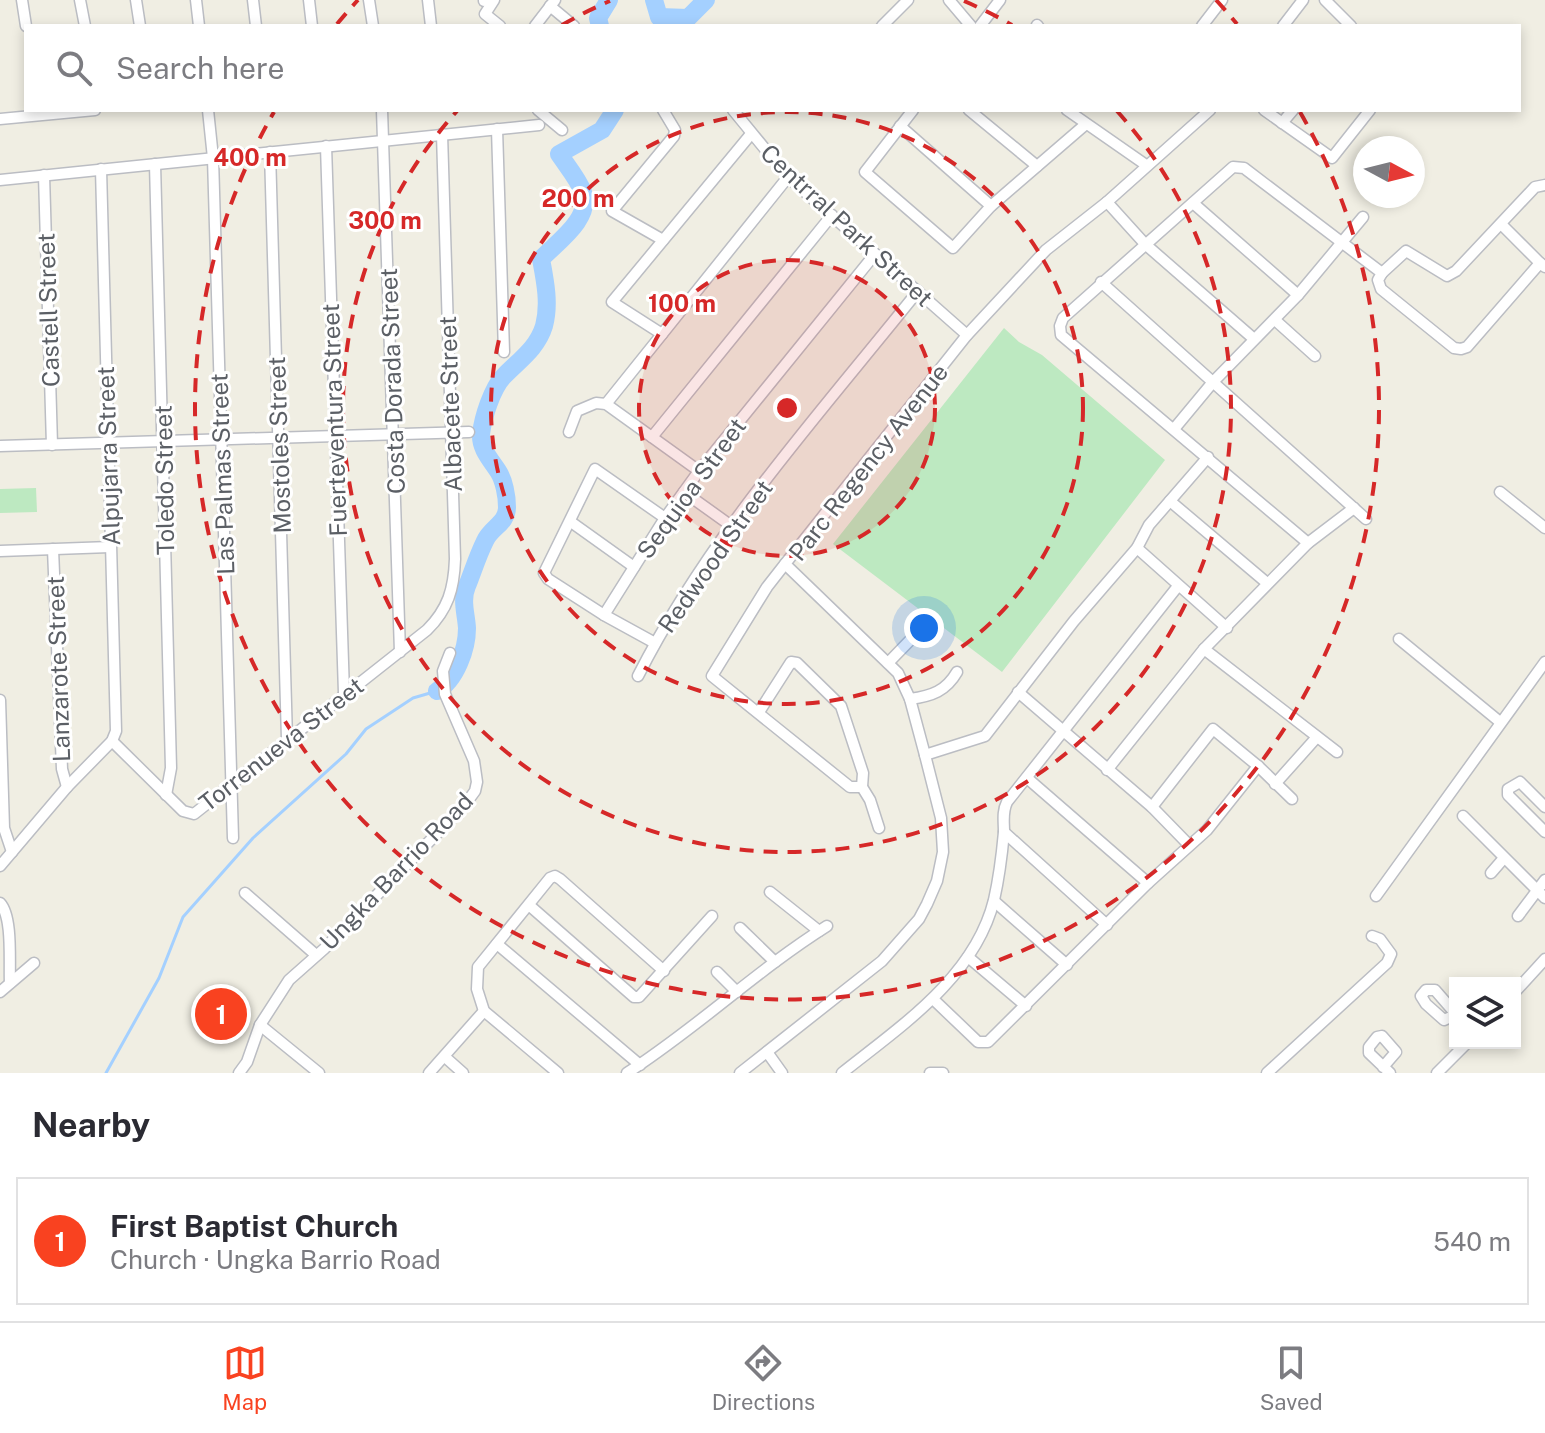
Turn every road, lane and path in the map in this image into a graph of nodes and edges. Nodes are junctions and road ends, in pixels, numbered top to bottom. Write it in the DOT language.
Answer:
graph roads {
  1 [pos="22,0"];
  2 [pos="80,0"];
  3 [pos="136,0"];
  4 [pos="196,0"];
  5 [pos="253,0"];
  6 [pos="309,0"];
  7 [pos="369,0"];
  8 [pos="428,0"];
  9 [pos="488,0"];
  10 [pos="908,0"];
  11 [pos="949,0"];
  12 [pos="1000,0"];
  13 [pos="1222,0"];
  14 [pos="1303,0"];
  15 [pos="1325,0"];
  16 [pos="552,3"];
  17 [pos="890,23"];
  18 [pos="26,24"];
  19 [pos="85,24"];
  20 [pos="140,24"];
  21 [pos="199,24"];
  22 [pos="256,24"];
  23 [pos="312,24"];
  24 [pos="373,24"];
  25 [pos="431,24"];
  26 [pos="498,24"];
  27 [pos="536,24"];
  28 [pos="572,24"];
  29 [pos="969,24"];
  30 [pos="982,24"];
  31 [pos="1204,24"];
  32 [pos="1285,24"];
  33 [pos="1349,24"];
  34 [pos="38,112"];
  35 [pos="208,112"];
  36 [pos="382,112"];
  37 [pos="540,112"];
  38 [pos="664,112"];
  39 [pos="734,112"];
  40 [pos="911,112"];
  41 [pos="971,112"];
  42 [pos="1070,112"];
  43 [pos="1208,112"];
  44 [pos="1267,112"];
  45 [pos="1291,112"];
  46 [pos="1368,112"];
  47 [pos="0,119"];
  48 [pos="1282,123"];
  49 [pos="1086,124"];
  50 [pos="539,125"];
  51 [pos="900,126"];
  52 [pos="497,129"];
  53 [pos="562,130"];
  54 [pos="442,134"];
  55 [pos="751,134"];
  56 [pos="384,140"];
  57 [pos="326,146"];
  58 [pos="270,152"];
  59 [pos="213,158"];
  60 [pos="155,164"];
  61 [pos="1146,165"];
  62 [pos="1037,166"];
  63 [pos="101,169"];
  64 [pos="44,175"];
  65 [pos="788,177"];
  66 [pos="0,180"];
  67 [pos="1545,185"];
  68 [pos="1107,202"];
  69 [pos="1193,203"];
  70 [pos="991,206"];
  71 [pos="832,215"];
  72 [pos="1363,217"];
  73 [pos="1501,224"];
  74 [pos="663,240"];
  75 [pos="1340,243"];
  76 [pos="1145,244"];
  77 [pos="875,254"];
  78 [pos="1542,265"];
  79 [pos="1382,273"];
  80 [pos="1101,282"];
  81 [pos="918,291"];
  82 [pos="1298,295"];
  83 [pos="1275,320"];
  84 [pos="662,334"];
  85 [pos="967,335"];
  86 [pos="1254,339"];
  87 [pos="504,352"];
  88 [pos="1315,356"];
  89 [pos="1213,382"];
  90 [pos="606,404"];
  91 [pos="1174,429"];
  92 [pos="451,432"];
  93 [pos="469,432"];
  94 [pos="569,432"];
  95 [pos="393,434"];
  96 [pos="334,436"];
  97 [pos="279,437"];
  98 [pos="652,437"];
  99 [pos="221,439"];
  100 [pos="163,441"];
  101 [pos="107,443"];
  102 [pos="52,445"];
  103 [pos="0,446"];
  104 [pos="1208,457"];
  105 [pos="699,471"];
  106 [pos="684,492"];
  107 [pos="1500,492"];
  108 [pos="1170,501"];
  109 [pos="1354,508"];
  110 [pos="665,518"];
  111 [pos="1366,519"];
  112 [pos="571,522"];
  113 [pos="730,525"];
  114 [pos="1545,528"];
  115 [pos="1308,543"];
  116 [pos="110,547"];
  117 [pos="1137,548"];
  118 [pos="53,549"];
  119 [pos="0,551"];
  120 [pos="785,564"];
  121 [pos="634,567"];
  122 [pos="1267,583"];
  123 [pos="1178,586"];
  124 [pos="604,615"];
  125 [pos="1227,628"];
  126 [pos="917,633"];
  127 [pos="1399,639"];
  128 [pos="655,643"];
  129 [pos="1204,649"];
  130 [pos="400,652"];
  131 [pos="450,653"];
  132 [pos="1545,662"];
  133 [pos="888,663"];
  134 [pos="957,672"];
  135 [pos="638,676"];
  136 [pos="1018,692"];
  137 [pos="344,693"];
  138 [pos="910,699"];
  139 [pos="0,700"];
  140 [pos="759,712"];
  141 [pos="1500,722"];
  142 [pos="1063,732"];
  143 [pos="1317,737"];
  144 [pos="287,739"];
  145 [pos="112,741"];
  146 [pos="1337,752"];
  147 [pos="925,755"];
  148 [pos="1258,766"];
  149 [pos="1107,770"];
  150 [pos="1027,778"];
  151 [pos="231,783"];
  152 [pos="1275,784"];
  153 [pos="67,787"];
  154 [pos="862,787"];
  155 [pos="166,795"];
  156 [pos="1292,799"];
  157 [pos="1152,807"];
  158 [pos="1545,807"];
  159 [pos="1463,816"];
  160 [pos="1543,827"];
  161 [pos="879,828"];
  162 [pos="1004,832"];
  163 [pos="233,838"];
  164 [pos="1189,845"];
  165 [pos="12,852"];
  166 [pos="1504,858"];
  167 [pos="0,866"];
  168 [pos="1491,873"];
  169 [pos="1545,880"];
  170 [pos="1148,883"];
  171 [pos="770,892"];
  172 [pos="245,893"];
  173 [pos="1541,894"];
  174 [pos="1376,896"];
  175 [pos="994,901"];
  176 [pos="0,903"];
  177 [pos="530,906"];
  178 [pos="712,916"];
  179 [pos="1518,916"];
  180 [pos="1107,925"];
  181 [pos="740,928"];
  182 [pos="1372,936"];
  183 [pos="497,944"];
  184 [pos="316,955"];
  185 [pos="968,957"];
  186 [pos="1545,959"];
  187 [pos="775,962"];
  188 [pos="34,963"];
  189 [pos="1067,965"];
  190 [pos="664,971"];
  191 [pos="717,972"];
  192 [pos="10,983"];
  193 [pos="1521,985"];
  194 [pos="0,992"];
  195 [pos="737,992"];
  196 [pos="933,999"];
  197 [pos="1026,1006"];
  198 [pos="484,1011"];
  199 [pos="260,1025"];
  200 [pos="1461,1049"];
  201 [pos="767,1052"];
  202 [pos="445,1057"];
  203 [pos="640,1065"];
  204 [pos="239,1073"];
  205 [pos="319,1073"];
  206 [pos="429,1073"];
  207 [pos="463,1073"];
  208 [pos="558,1073"];
  209 [pos="627,1073"];
  210 [pos="740,1073"];
  211 [pos="782,1073"];
  212 [pos="842,1073"];
  213 [pos="930,1073"];
  214 [pos="943,1073"];
  215 [pos="1267,1073"];
  216 [pos="1437,1073"];
  1 -- 18 [label="street"];
  2 -- 19 [label="street"];
  3 -- 20 [label="street"];
  4 -- 21 [label="street"];
  5 -- 22 [label="street"];
  6 -- 23 [label="street"];
  7 -- 24 [label="street"];
  8 -- 25 [label="street"];
  9 -- 26 [label="street"];
  10 -- 17 [label="street"];
  11 -- 29 [label="street"];
  12 -- 30 [label="street"];
  13 -- 31 [label="street"];
  14 -- 32 [label="street"];
  15 -- 33 [label="street"];
  16 -- 27 [label="street"];
  16 -- 28 [label="street"];
  34 -- 47 [label="street"];
  35 -- 59 [label="street, Las Palmas Street"];
  36 -- 56 [label="street, Costa Dorada Street"];
  37 -- 53 [label="street"];
  38 -- 74 [label="street"];
  39 -- 55 [label="street, Centrral Park Street"];
  40 -- 51 [label="street"];
  41 -- 62 [label="street"];
  42 -- 49 [label="street"];
  43 -- 61 [label="street, Parc Regency Avenue"];
  44 -- 48 [label="street"];
  45 -- 48 [label="street"];
  46 -- 48 [label="street"];
  49 -- 61 [label="street"];
  49 -- 62 [label="street"];
  50 -- 52 [label="street"];
  51 -- 70 [label="street"];
  51 -- 70 [label="street"];
  52 -- 54 [label="street"];
  52 -- 87 [label="street"];
  54 -- 56 [label="street"];
  54 -- 92 [label="street, Albacete Street"];
  55 -- 65 [label="street, Centrral Park Street"];
  55 -- 74 [label="street"];
  56 -- 57 [label="street"];
  56 -- 95 [label="street, Costa Dorada Street"];
  57 -- 58 [label="street"];
  57 -- 96 [label="street, Fuerteventura Street"];
  58 -- 59 [label="street"];
  58 -- 97 [label="street, Mostoles Street"];
  59 -- 60 [label="street"];
  59 -- 99 [label="street, Las Palmas Street"];
  60 -- 63 [label="street"];
  60 -- 100 [label="street, Toledo Street"];
  61 -- 68 [label="street, Parc Regency Avenue"];
  62 -- 70 [label="street"];
  63 -- 64 [label="street"];
  63 -- 101 [label="street, Alpujarra Street"];
  64 -- 66 [label="street"];
  64 -- 102 [label="street, Castell Street"];
  65 -- 71 [label="street, Centrral Park Street"];
  65 -- 84 [label="street"];
  67 -- 73 [label="street"];
  68 -- 76 [label="street"];
  68 -- 85 [label="street, Parc Regency Avenue"];
  69 -- 75 [label="street"];
  69 -- 76 [label="street"];
  69 -- 82 [label="street"];
  71 -- 77 [label="street, Centrral Park Street"];
  71 -- 98 [label="street"];
  72 -- 75 [label="street"];
  73 -- 78 [label="street"];
  73 -- 79 [label="street"];
  74 -- 84 [label="street"];
  75 -- 79 [label="street"];
  75 -- 82 [label="street"];
  76 -- 80 [label="street"];
  76 -- 86 [label="street"];
  77 -- 81 [label="street, Centrral Park Street"];
  77 -- 105 [label="street, Sequioa Street"];
  78 -- 79 [label="street"];
  80 -- 89 [label="street"];
  80 -- 91 [label="street"];
  81 -- 85 [label="street, Centrral Park Street"];
  81 -- 113 [label="street, Redwood Street"];
  82 -- 83 [label="street"];
  83 -- 86 [label="street"];
  83 -- 88 [label="street"];
  84 -- 90 [label="street"];
  85 -- 120 [label="street, Parc Regency Avenue"];
  86 -- 89 [label="street"];
  89 -- 91 [label="street"];
  89 -- 109 [label="street"];
  90 -- 94 [label="street"];
  90 -- 98 [label="street"];
  91 -- 104 [label="street"];
  92 -- 93 [label="street"];
  92 -- 95 [label="street"];
  92 -- 130 [label="street, Albacete Street"];
  95 -- 96 [label="street"];
  95 -- 130 [label="street, Costa Dorada Street"];
  96 -- 97 [label="street"];
  96 -- 137 [label="street, Fuerteventura Street"];
  97 -- 99 [label="street"];
  97 -- 144 [label="street, Mostoles Street"];
  98 -- 105 [label="street"];
  99 -- 100 [label="street"];
  99 -- 151 [label="street, Las Palmas Street"];
  100 -- 101 [label="street"];
  100 -- 155 [label="street, Toledo Street"];
  101 -- 102 [label="street"];
  101 -- 116 [label="street, Alpujarra Street"];
  102 -- 103 [label="street"];
  104 -- 108 [label="street"];
  104 -- 115 [label="street"];
  105 -- 106 [label="street, Sequioa Street"];
  106 -- 110 [label="street, Sequioa Street"];
  106 -- 113 [label="street"];
  107 -- 114 [label="street"];
  108 -- 117 [label="street"];
  108 -- 122 [label="street"];
  109 -- 111 [label="street"];
  109 -- 115 [label="street"];
  110 -- 112 [label="street"];
  110 -- 121 [label="street, Sequioa Street"];
  112 -- 121 [label="street"];
  112 -- 124 [label="street"];
  113 -- 128 [label="street, Redwood Street"];
  115 -- 122 [label="street"];
  116 -- 118 [label="street"];
  116 -- 145 [label="street, Alpujarra Street"];
  117 -- 123 [label="street"];
  117 -- 136 [label="street"];
  118 -- 119 [label="street"];
  118 -- 153 [label="street, Lanzarote Street"];
  120 -- 133 [label="street, Parc Regency Avenue"];
  120 -- 140 [label="street"];
  121 -- 124 [label="street, Sequioa Street"];
  122 -- 125 [label="street"];
  123 -- 125 [label="street"];
  123 -- 142 [label="street"];
  124 -- 128 [label="street"];
  125 -- 129 [label="street"];
  126 -- 133 [label="street"];
  127 -- 141 [label="street"];
  128 -- 135 [label="street, Redwood Street"];
  129 -- 143 [label="street"];
  129 -- 149 [label="street"];
  130 -- 137 [label="street, Torrenueva Street"];
  131 -- 184 [label="street, Ungka Barrio Road"];
  132 -- 141 [label="street"];
  133 -- 138 [label="street, Parc Regency Avenue"];
  134 -- 138 [label="street"];
  136 -- 142 [label="street"];
  136 -- 147 [label="street"];
  137 -- 144 [label="street, Torrenueva Street"];
  138 -- 147 [label="street, Parc Regency Avenue"];
  139 -- 165 [label="street"];
  140 -- 154 [label="street"];
  140 -- 154 [label="street"];
  141 -- 174 [label="street"];
  142 -- 149 [label="street"];
  142 -- 150 [label="street"];
  143 -- 146 [label="street"];
  143 -- 152 [label="street"];
  144 -- 151 [label="street, Torrenueva Street"];
  145 -- 153 [label="street"];
  145 -- 155 [label="street, Torrenueva Street"];
  147 -- 201 [label="street, Parc Regency Avenue"];
  148 -- 152 [label="street"];
  148 -- 157 [label="street"];
  148 -- 164 [label="street"];
  149 -- 157 [label="street"];
  150 -- 162 [label="street"];
  150 -- 170 [label="street"];
  151 -- 155 [label="street, Torrenueva Street"];
  151 -- 163 [label="street, Las Palmas Street"];
  152 -- 156 [label="street"];
  153 -- 165 [label="street"];
  154 -- 161 [label="street"];
  157 -- 164 [label="street"];
  158 -- 160 [label="street"];
  159 -- 166 [label="street"];
  162 -- 175 [label="street"];
  162 -- 180 [label="street"];
  164 -- 170 [label="street"];
  165 -- 167 [label="street"];
  166 -- 168 [label="street"];
  166 -- 173 [label="street"];
  169 -- 173 [label="street"];
  170 -- 180 [label="street"];
  171 -- 187 [label="street"];
  172 -- 184 [label="street"];
  173 -- 179 [label="street"];
  175 -- 185 [label="street"];
  175 -- 189 [label="street"];
  176 -- 192 [label="street"];
  177 -- 183 [label="street"];
  177 -- 190 [label="street"];
  177 -- 190 [label="street"];
  178 -- 190 [label="street"];
  180 -- 189 [label="street"];
  181 -- 187 [label="street"];
  182 -- 215 [label="street"];
  183 -- 198 [label="street"];
  183 -- 203 [label="street"];
  184 -- 199 [label="street, Ungka Barrio Road"];
  185 -- 196 [label="street"];
  185 -- 197 [label="street"];
  186 -- 193 [label="street"];
  187 -- 195 [label="street"];
  188 -- 192 [label="street"];
  189 -- 197 [label="street"];
  191 -- 195 [label="street"];
  192 -- 194 [label="street"];
  195 -- 203 [label="street"];
  196 -- 197 [label="street"];
  196 -- 212 [label="street"];
  198 -- 202 [label="street"];
  198 -- 208 [label="street"];
  199 -- 204 [label="street, Ungka Barrio Road"];
  199 -- 205 [label="street"];
  200 -- 216 [label="street"];
  201 -- 210 [label="street, Parc Regency Avenue"];
  201 -- 211 [label="street"];
  202 -- 206 [label="street"];
  202 -- 207 [label="street"];
  203 -- 209 [label="street"];
  213 -- 214 [label="street"];
}
